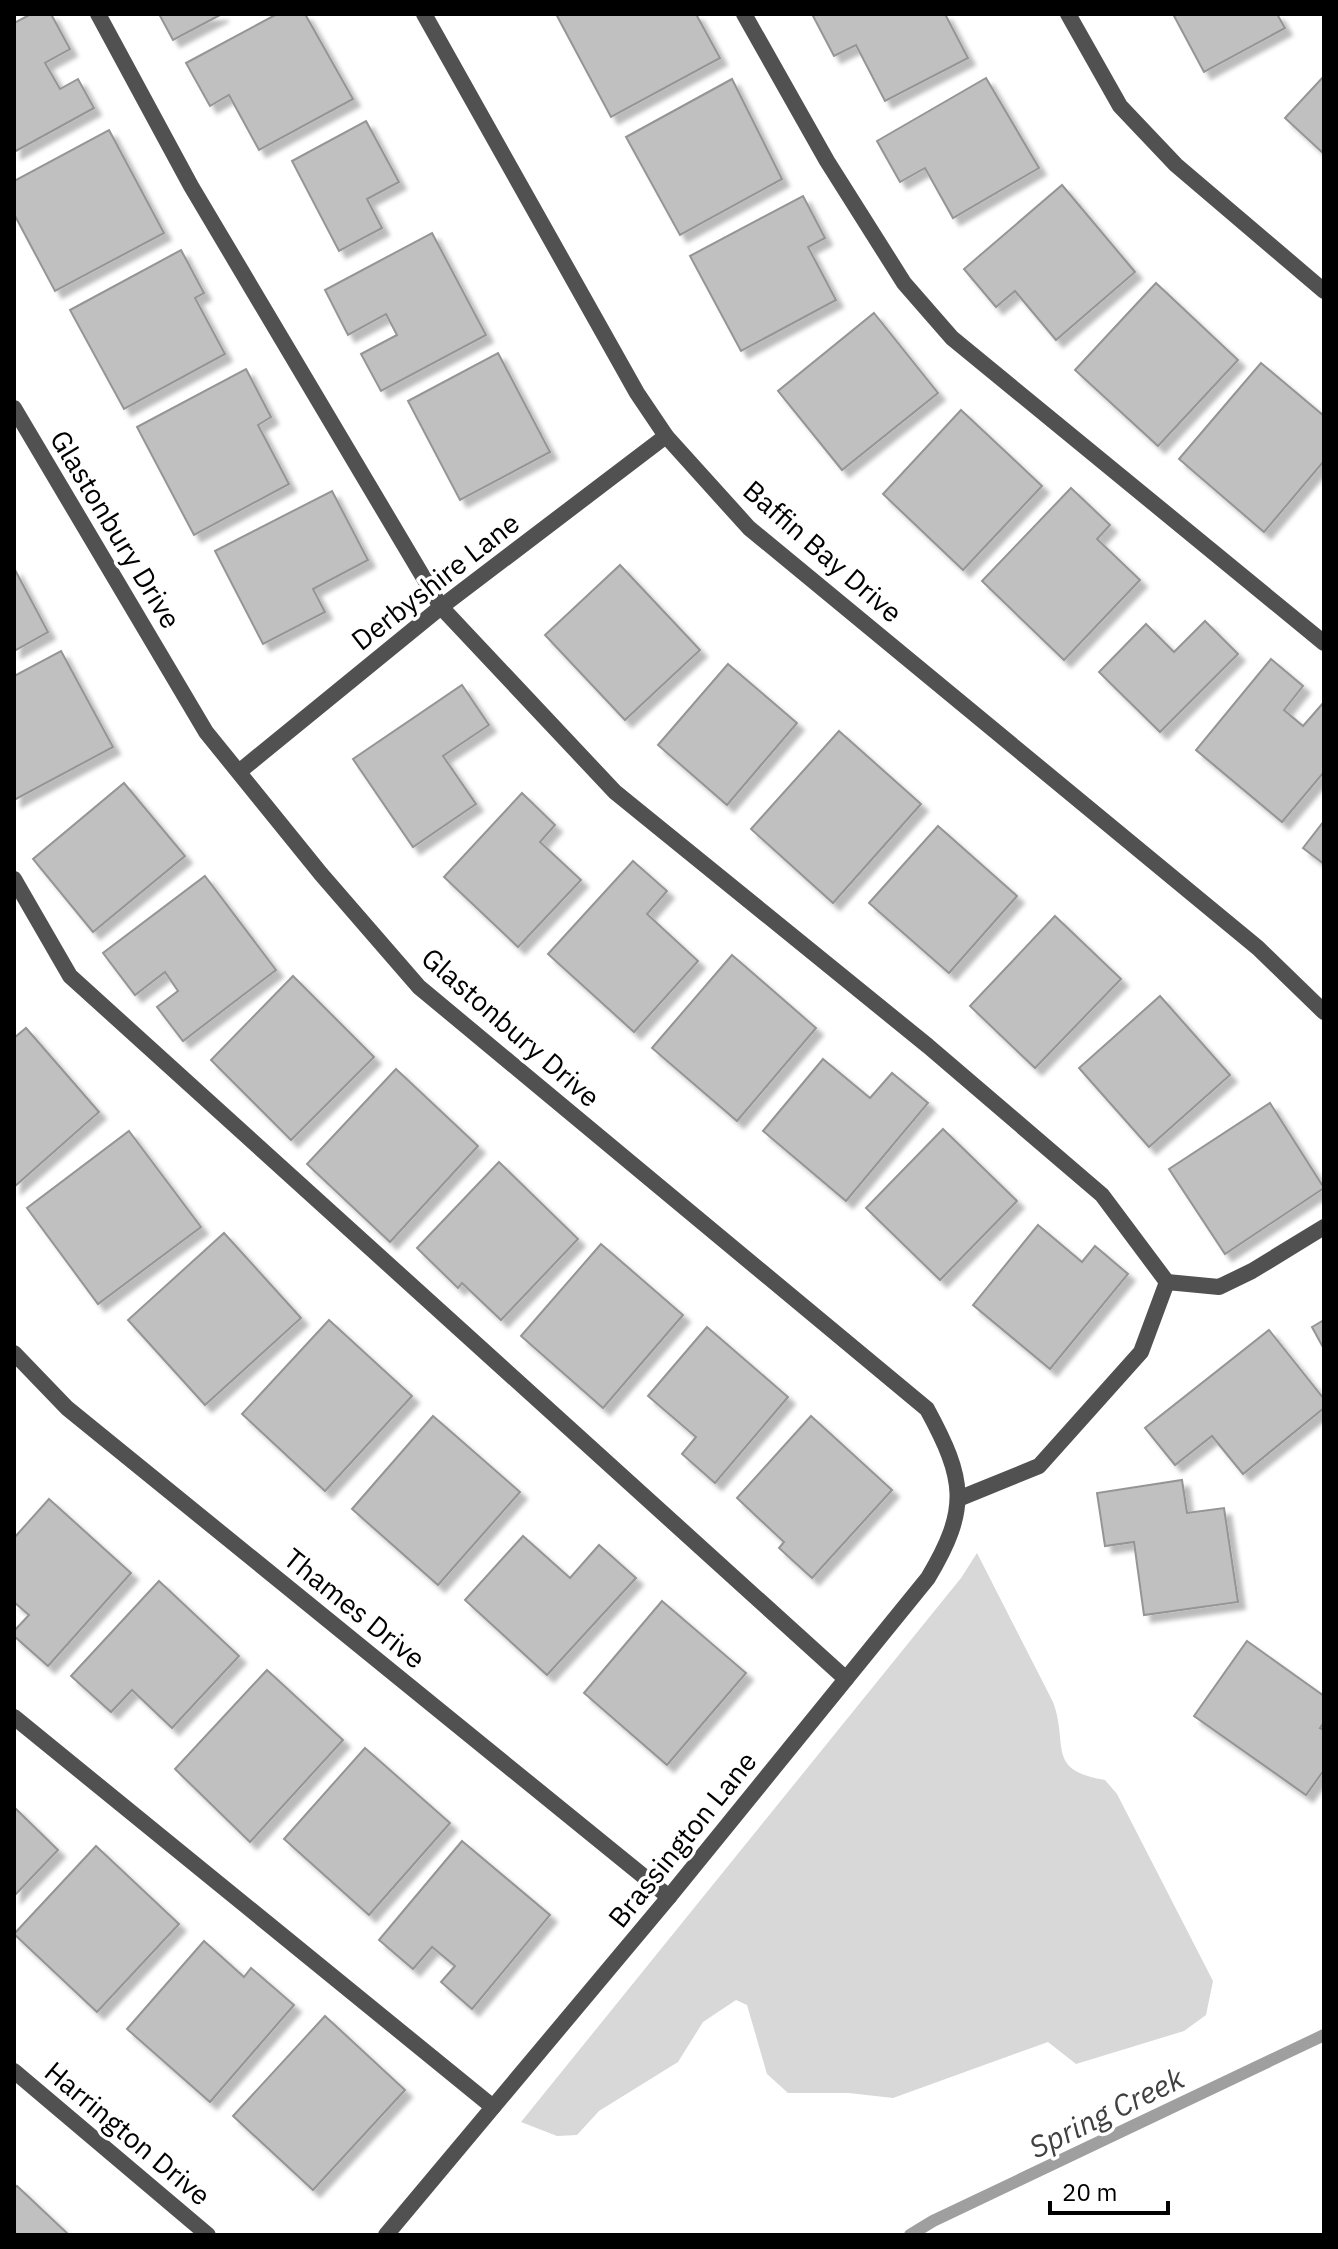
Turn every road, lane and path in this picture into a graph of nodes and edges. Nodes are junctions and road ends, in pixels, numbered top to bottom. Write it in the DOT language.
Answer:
graph roads {
  1 [pos="98,14"];
  2 [pos="744,14"];
  3 [pos="1068,14"];
  4 [pos="430,16"];
  5 [pos="1324,291"];
  6 [pos="14,408"];
  7 [pos="666,436"];
  8 [pos="441,607"];
  9 [pos="1324,643"];
  10 [pos="240,771"];
  11 [pos="14,879"];
  12 [pos="1324,1012"];
  13 [pos="1324,1227"];
  14 [pos="1167,1282"];
  15 [pos="14,1353"];
  16 [pos="949,1451"];
  17 [pos="958,1499"];
  18 [pos="846,1679"];
  19 [pos="14,1717"];
  20 [pos="669,1897"];
  21 [pos="14,2071"];
  22 [pos="493,2107"];
  23 [pos="208,2235"];
  24 [pos="386,2235"];
  1 -- 8 [label="street"];
  2 -- 9 [label="street"];
  3 -- 5 [label="street"];
  4 -- 7 [label="street, Baffin Bay Drive"];
  6 -- 10 [label="street, Glastonbury Drive"];
  7 -- 8 [label="street, Derbyshire Lane"];
  7 -- 12 [label="street, Baffin Bay Drive"];
  8 -- 10 [label="street, Derbyshire Lane"];
  8 -- 14 [label="street"];
  10 -- 16 [label="street, Glastonbury Drive"];
  11 -- 18 [label="street"];
  13 -- 14 [label="street"];
  14 -- 17 [label="street"];
  15 -- 20 [label="street, Thames Drive"];
  16 -- 17 [label="street, Brassington Lane"];
  17 -- 18 [label="street, Brassington Lane"];
  18 -- 20 [label="street, Brassington Lane"];
  19 -- 22 [label="street"];
  20 -- 22 [label="street, Brassington Lane"];
  21 -- 23 [label="street, Harrington Drive"];
  22 -- 24 [label="street, Brassington Lane"];
}
